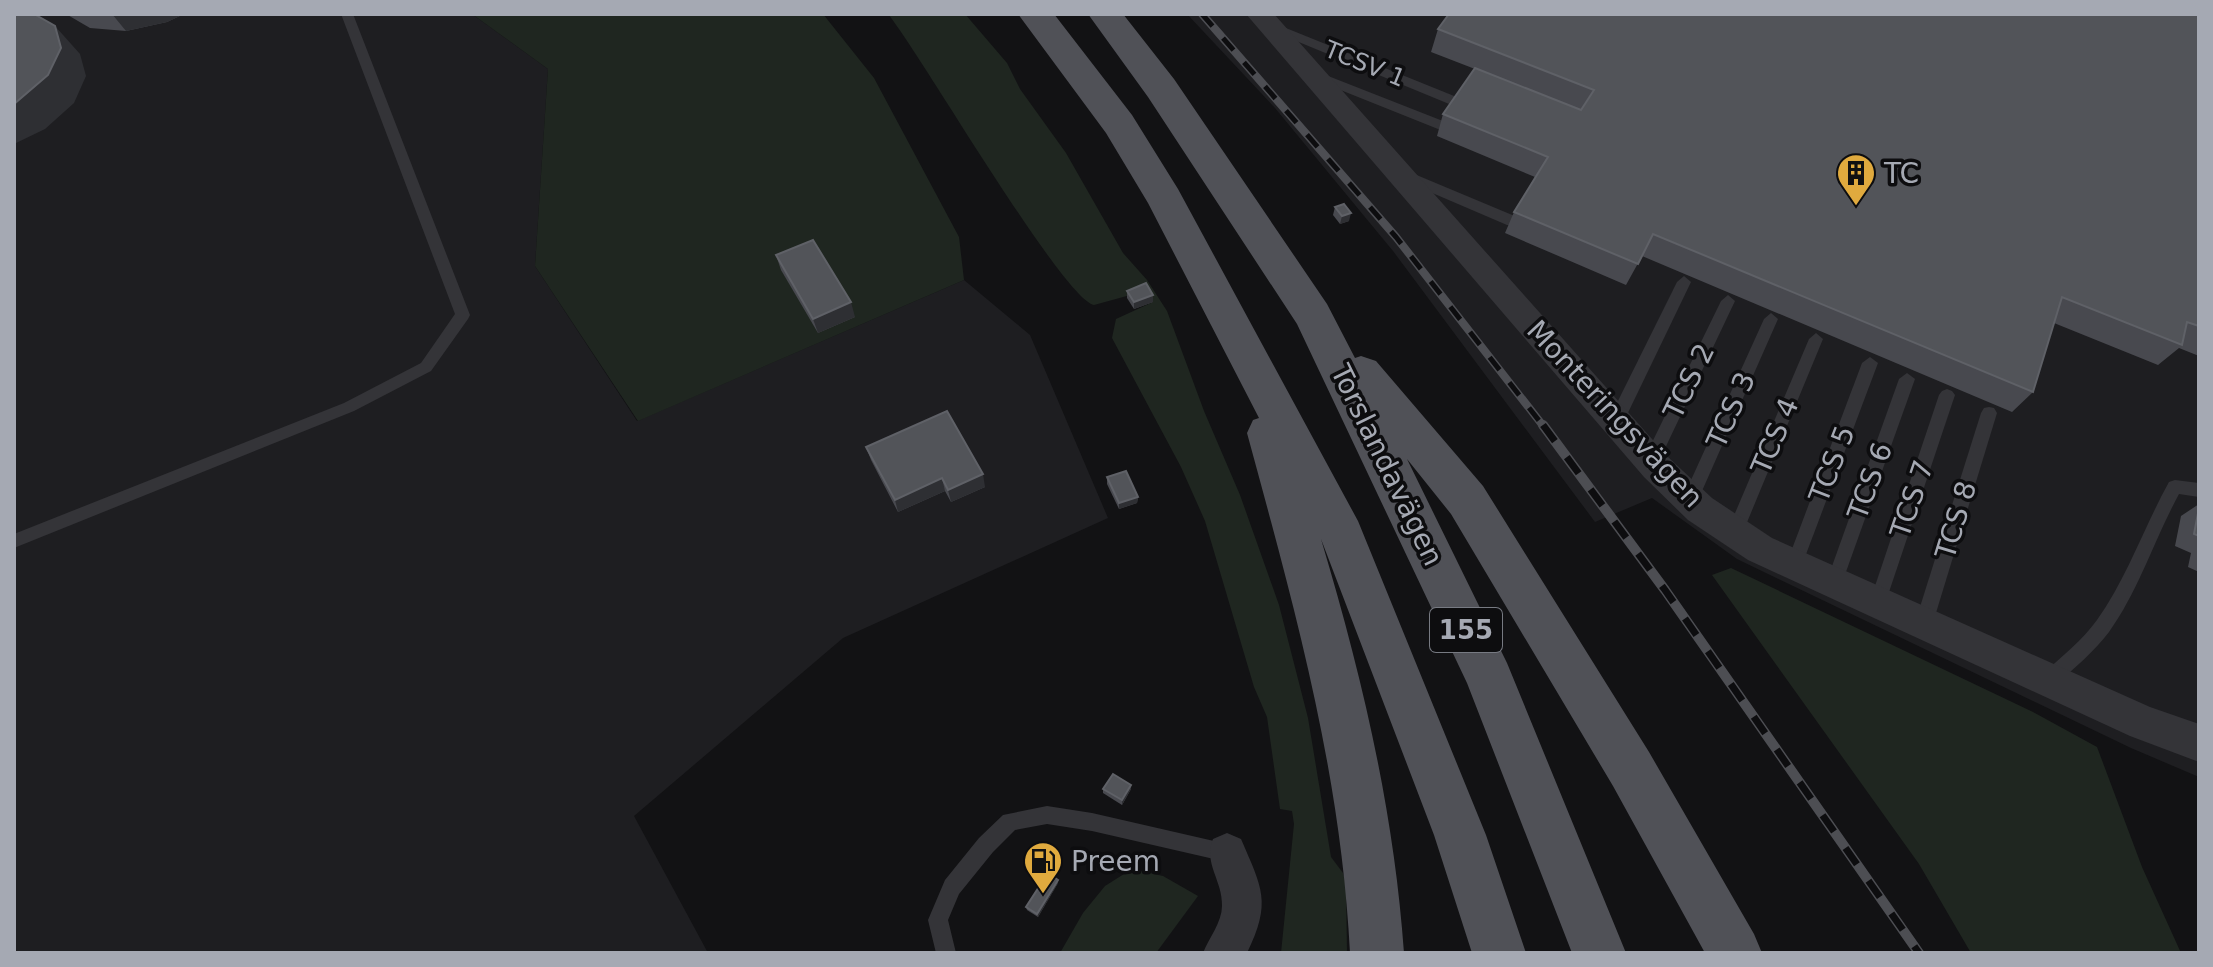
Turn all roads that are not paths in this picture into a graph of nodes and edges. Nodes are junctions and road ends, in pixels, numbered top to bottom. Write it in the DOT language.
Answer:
graph roads {
  1 [pos="347,14"];
  2 [pos="1035,14"];
  3 [pos="1105,14"];
  4 [pos="1265,20"];
  5 [pos="1313,74"];
  6 [pos="1459,103"];
  7 [pos="1443,126"];
  8 [pos="1399,173"];
  9 [pos="1512,221"];
  10 [pos="1684,282"];
  11 [pos="1728,301"];
  12 [pos="1313,315"];
  13 [pos="1771,319"];
  14 [pos="1816,339"];
  15 [pos="1244,346"];
  16 [pos="1870,363"];
  17 [pos="1907,379"];
  18 [pos="1947,395"];
  19 [pos="1989,413"];
  20 [pos="1616,421"];
  21 [pos="1651,461"];
  22 [pos="2199,490"];
  23 [pos="1690,500"];
  24 [pos="1735,532"];
  25 [pos="14,541"];
  26 [pos="1794,565"];
  27 [pos="1834,583"];
  28 [pos="1877,604"];
  29 [pos="1923,626"];
  30 [pos="2050,679"];
  31 [pos="2199,743"];
  32 [pos="1227,853"];
  33 [pos="946,953"];
  34 [pos="1224,953"];
  35 [pos="1377,953"];
  36 [pos="1499,953"];
  37 [pos="1599,953"];
  38 [pos="1735,953"];
  1 -- 25 [label="lane"];
  2 -- 15 [label="main road, 155"];
  3 -- 12 [label="main road, Torslandavägen / 155"];
  4 -- 5 [label="street, Monteringsvägen"];
  4 -- 6 [label="lane, TCSV 1"];
  5 -- 7 [label="lane"];
  5 -- 8 [label="street, Monteringsvägen"];
  8 -- 9 [label="lane"];
  8 -- 20 [label="street, Monteringsvägen"];
  10 -- 20 [label="lane"];
  11 -- 21 [label="lane, TCS 2"];
  12 -- 37 [label="main road, Torslandavägen / 155"];
  12 -- 38 [label="main road"];
  13 -- 23 [label="lane, TCS 3"];
  14 -- 24 [label="lane, TCS 4"];
  15 -- 35 [label="main road"];
  15 -- 36 [label="main road, 155"];
  16 -- 26 [label="lane, TCS 5"];
  17 -- 27 [label="lane, TCS 6"];
  18 -- 28 [label="lane, TCS 7"];
  19 -- 29 [label="lane, TCS 8"];
  20 -- 21 [label="street, Monteringsvägen"];
  21 -- 23 [label="street, Monteringsvägen"];
  22 -- 30 [label="lane"];
  23 -- 24 [label="street, Monteringsvägen"];
  24 -- 26 [label="street, Monteringsvägen"];
  26 -- 27 [label="street, Monteringsvägen"];
  27 -- 28 [label="street, Monteringsvägen"];
  28 -- 29 [label="street, Monteringsvägen"];
  29 -- 30 [label="street, Monteringsvägen"];
  30 -- 31 [label="street, Monteringsvägen"];
  32 -- 33 [label="lane"];
  32 -- 34 [label="street"];
}
